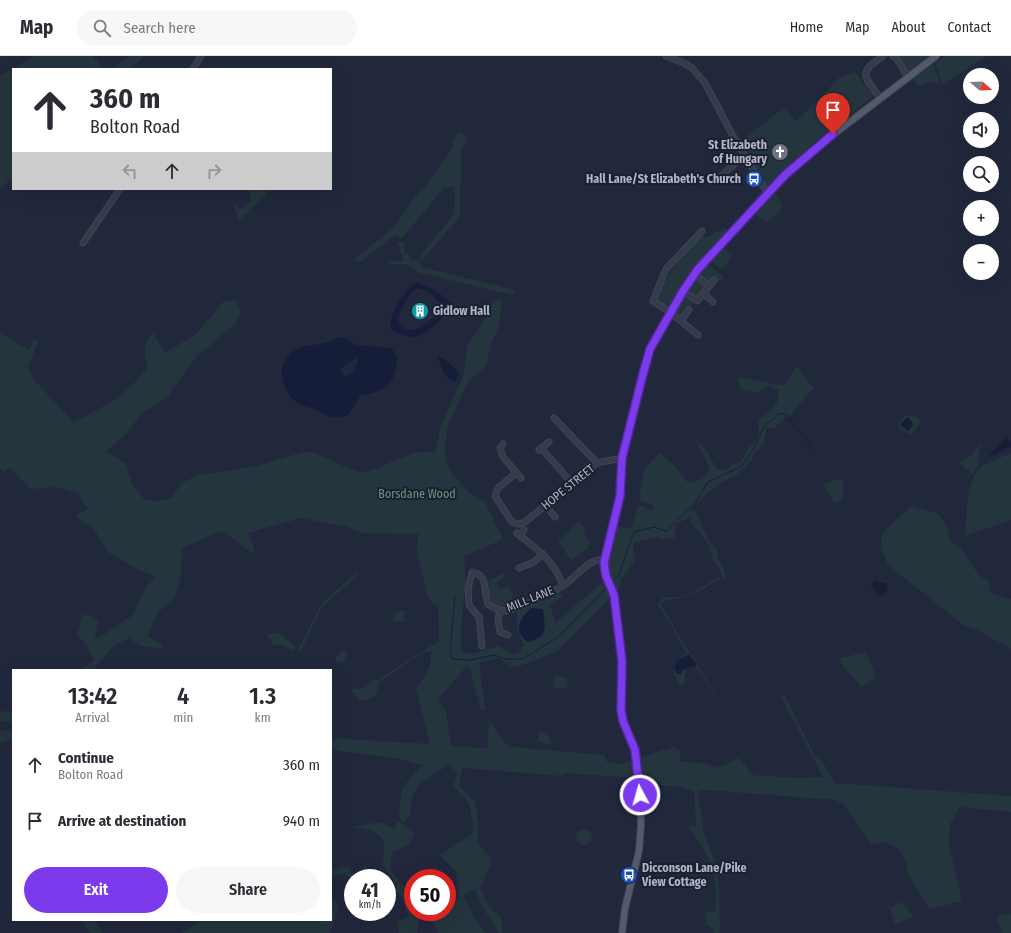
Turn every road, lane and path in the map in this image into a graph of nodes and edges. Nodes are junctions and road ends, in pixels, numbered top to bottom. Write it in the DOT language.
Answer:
graph roads {
  1 [pos="201,56"];
  2 [pos="666,56"];
  3 [pos="883,56"];
  4 [pos="893,56"];
  5 [pos="936,56"];
  6 [pos="194,68"];
  7 [pos="908,78"];
  8 [pos="880,98"];
  9 [pos="744,154"];
  10 [pos="716,180"];
  11 [pos="119,190"];
  12 [pos="767,193"];
  13 [pos="702,232"];
  14 [pos="83,243"];
  15 [pos="694,274"];
  16 [pos="714,280"];
  17 [pos="709,286"];
  18 [pos="683,291"];
  19 [pos="703,293"];
  20 [pos="712,302"];
  21 [pos="689,310"];
  22 [pos="671,313"];
  23 [pos="681,320"];
  24 [pos="698,335"];
  25 [pos="554,418"];
  26 [pos="549,442"];
  27 [pos="500,445"];
  28 [pos="622,458"];
  29 [pos="597,463"];
  30 [pos="516,472"];
  31 [pos="521,478"];
  32 [pos="572,483"];
  33 [pos="545,505"];
  34 [pos="556,519"];
  35 [pos="524,530"];
  36 [pos="543,554"];
  37 [pos="605,559"];
  38 [pos="519,568"];
  39 [pos="563,586"];
  40 [pos="500,610"];
  41 [pos="491,628"];
  42 [pos="498,628"];
  43 [pos="508,635"];
  44 [pos="482,646"];
  45 [pos="622,933"];
  1 -- 6 [label="street"];
  2 -- 9 [label="street"];
  3 -- 8 [label="street"];
  4 -- 7 [label="street"];
  5 -- 7 [label="main road"];
  7 -- 8 [label="main road"];
  8 -- 12 [label="main road"];
  9 -- 10 [label="street"];
  9 -- 12 [label="street"];
  11 -- 14 [label="street"];
  12 -- 15 [label="main road"];
  13 -- 22 [label="street"];
  15 -- 17 [label="street"];
  15 -- 18 [label="main road"];
  16 -- 17 [label="street"];
  17 -- 19 [label="street"];
  18 -- 19 [label="street"];
  18 -- 22 [label="main road"];
  19 -- 20 [label="street"];
  21 -- 23 [label="street"];
  22 -- 23 [label="street"];
  22 -- 28 [label="main road"];
  23 -- 24 [label="street"];
  25 -- 29 [label="street"];
  26 -- 32 [label="street"];
  27 -- 30 [label="street"];
  28 -- 29 [label="street, HOPE STREET"];
  28 -- 37 [label="main road"];
  29 -- 32 [label="street, HOPE STREET"];
  30 -- 31 [label="street"];
  30 -- 33 [label="street, HOPE STREET"];
  32 -- 33 [label="street, HOPE STREET"];
  33 -- 34 [label="street"];
  35 -- 36 [label="street"];
  36 -- 38 [label="street"];
  36 -- 39 [label="street"];
  37 -- 39 [label="street, MILL LANE"];
  37 -- 45 [label="main road"];
  39 -- 40 [label="street, MILL LANE"];
  40 -- 42 [label="street"];
  40 -- 44 [label="street, MILL LANE"];
  41 -- 42 [label="street"];
  42 -- 43 [label="street"];
}
